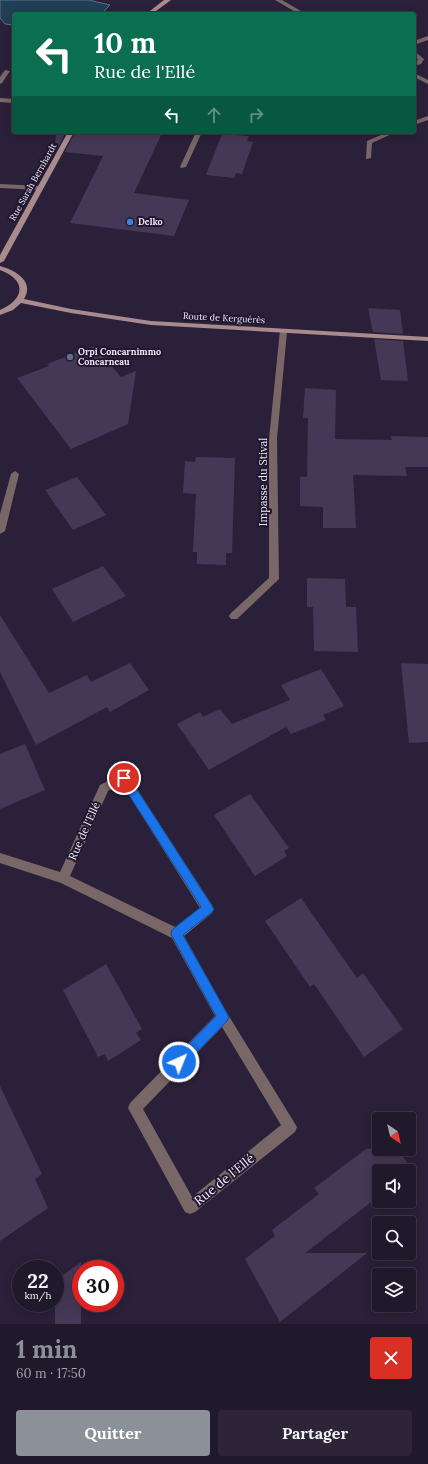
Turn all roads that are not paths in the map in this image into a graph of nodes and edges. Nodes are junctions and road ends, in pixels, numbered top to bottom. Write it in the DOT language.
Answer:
graph roads {
  1 [pos="168,0"];
  2 [pos="278,0"];
  3 [pos="151,12"];
  4 [pos="299,12"];
  5 [pos="428,38"];
  6 [pos="416,42"];
  7 [pos="416,55"];
  8 [pos="416,64"];
  9 [pos="7,70"];
  10 [pos="416,76"];
  11 [pos="0,82"];
  12 [pos="428,82"];
  13 [pos="0,100"];
  14 [pos="12,101"];
  15 [pos="428,118"];
  16 [pos="416,122"];
  17 [pos="70,134"];
  18 [pos="198,134"];
  19 [pos="388,134"];
  20 [pos="368,158"];
  21 [pos="183,167"];
  22 [pos="0,186"];
  23 [pos="40,188"];
  24 [pos="0,262"];
  25 [pos="0,268"];
  26 [pos="20,300"];
  27 [pos="0,313"];
  28 [pos="283,332"];
  29 [pos="428,339"];
  30 [pos="15,474"];
  31 [pos="0,531"];
  32 [pos="234,616"];
  33 [pos="0,858"];
  34 [pos="64,878"];
  35 [pos="176,934"];
  36 [pos="223,1017"];
  1 -- 3 [label="street"];
  2 -- 4 [label="street"];
  5 -- 6 [label="street"];
  7 -- 8 [label="street"];
  9 -- 11 [label="street"];
  10 -- 12 [label="street"];
  13 -- 14 [label="street"];
  15 -- 16 [label="street"];
  17 -- 23 [label="street, Rue Sarah Bernhardt"];
  18 -- 21 [label="street"];
  19 -- 20 [label="street"];
  22 -- 23 [label="street"];
  23 -- 24 [label="street, Rue Sarah Bernhardt"];
  25 -- 26 [label="street"];
  26 -- 27 [label="street"];
  26 -- 28 [label="street, Route de Kerguérès"];
  28 -- 29 [label="street, Route de Kerguérès"];
  28 -- 32 [label="street, Impasse du Stival"];
  30 -- 31 [label="street"];
  33 -- 34 [label="street"];
  34 -- 35 [label="street"];
  34 -- 35 [label="street, Rue de l'Ellé"];
  35 -- 36 [label="street, Rue de l'Ellé"];
  36 -- 36 [label="street, Rue de l'Ellé"];
}
